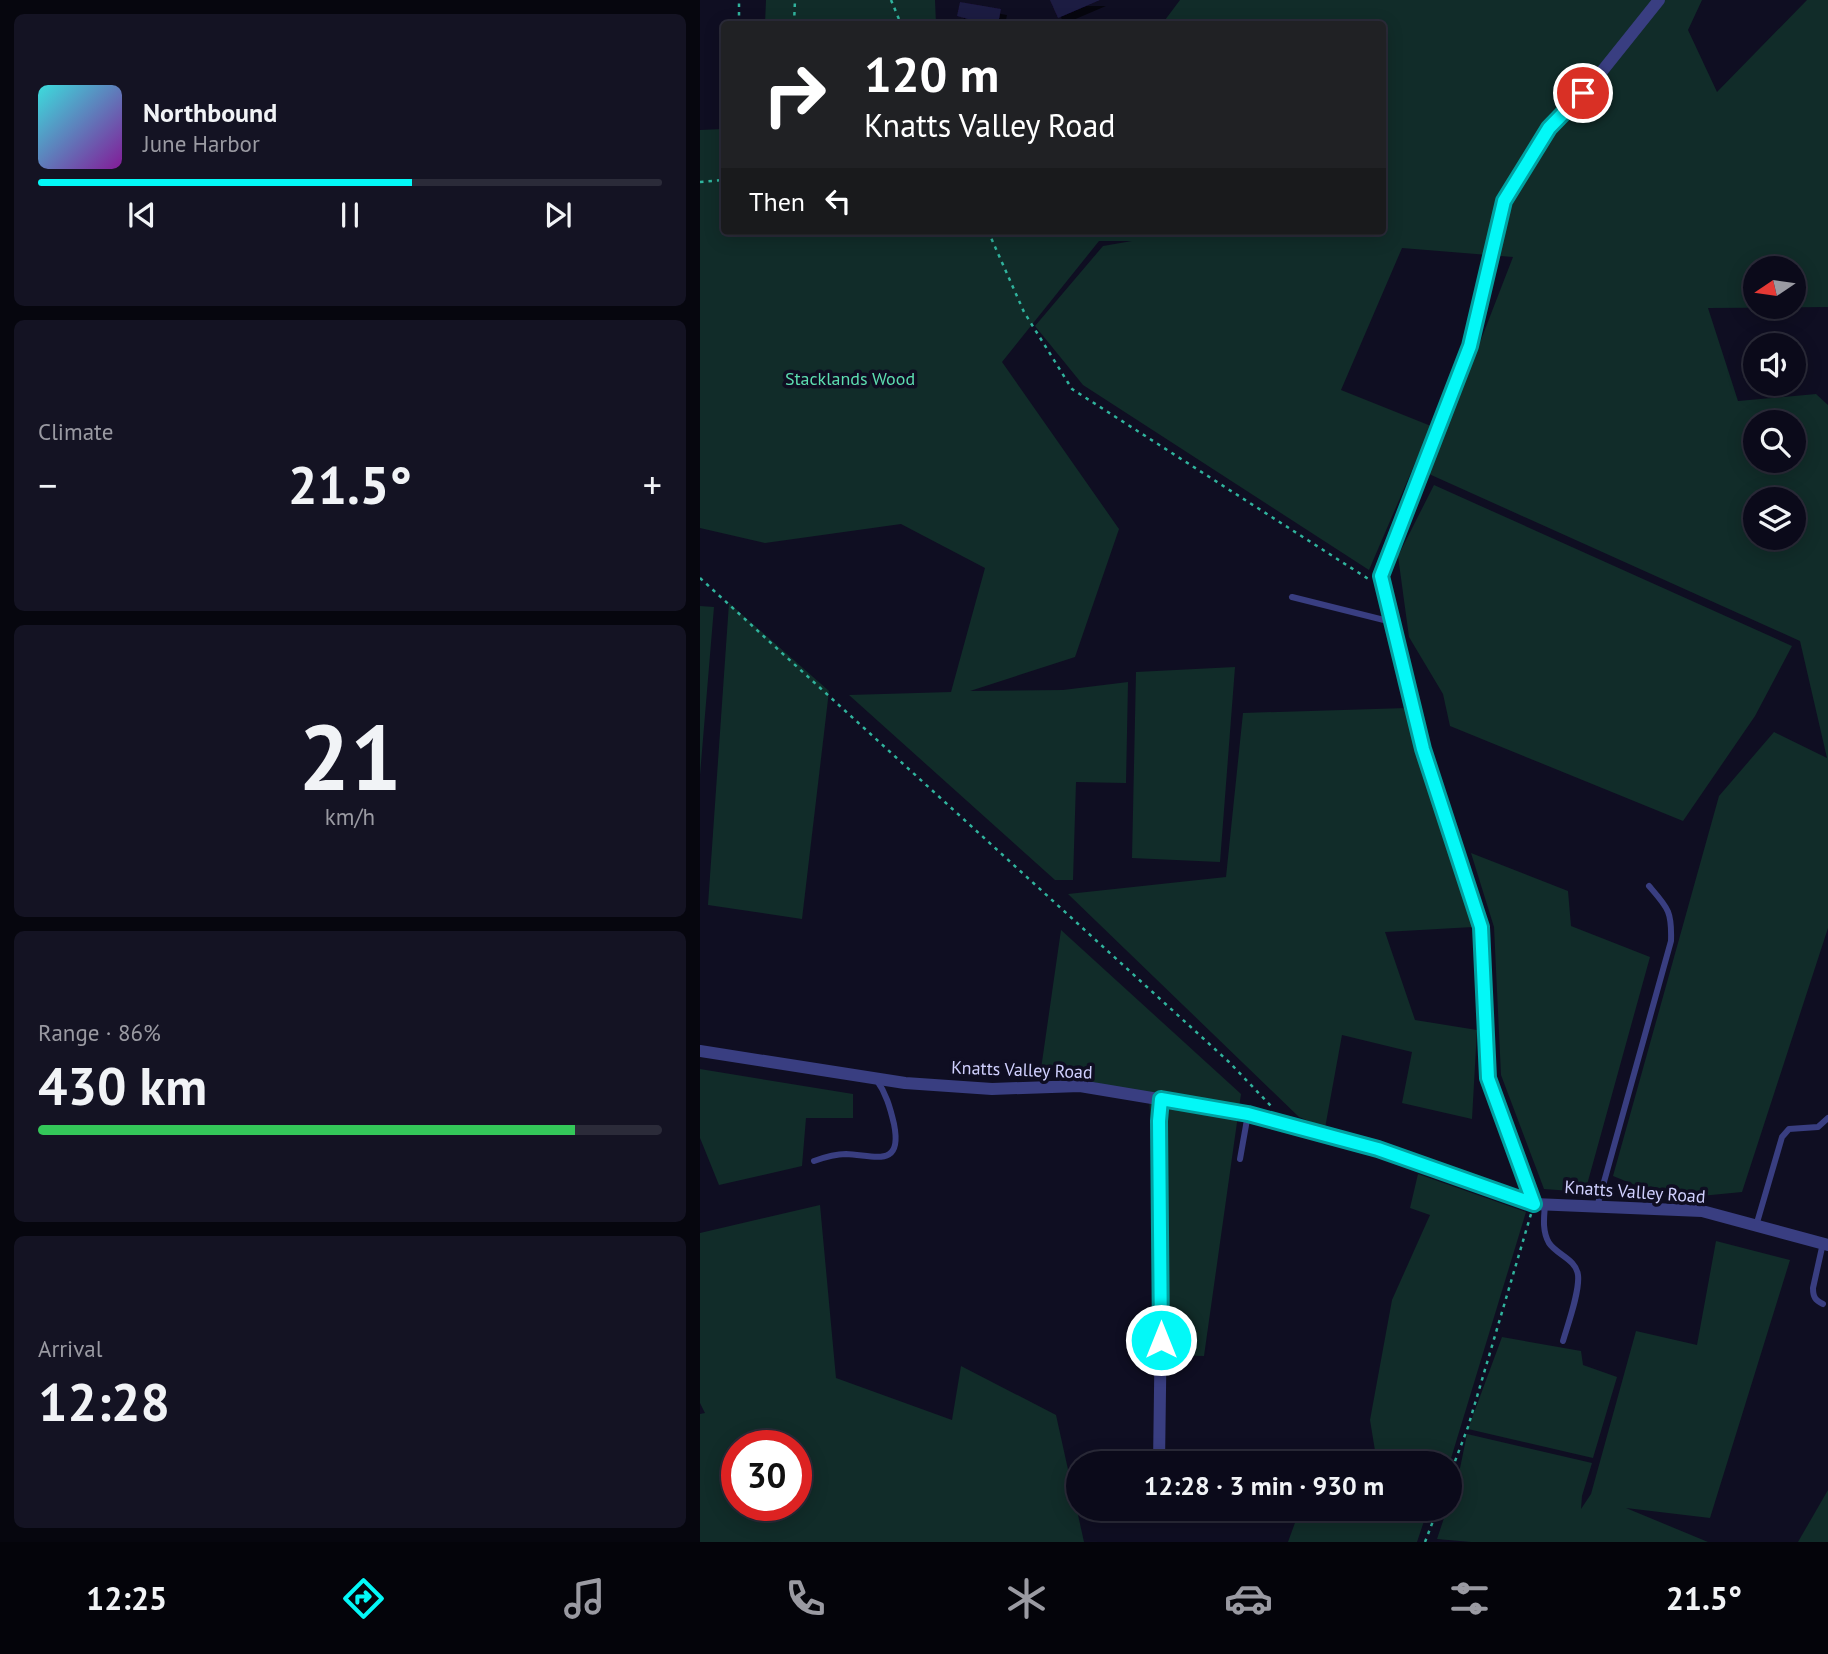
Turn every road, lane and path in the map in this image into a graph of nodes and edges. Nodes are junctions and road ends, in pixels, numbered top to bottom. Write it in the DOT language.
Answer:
graph roads {
  1 [pos="739,0"];
  2 [pos="795,0"];
  3 [pos="891,0"];
  4 [pos="1659,0"];
  5 [pos="739,21"];
  6 [pos="794,21"];
  7 [pos="900,21"];
  8 [pos="721,180"];
  9 [pos="700,182"];
  10 [pos="990,235"];
  11 [pos="700,578"];
  12 [pos="1384,589"];
  13 [pos="1292,597"];
  14 [pos="1392,622"];
  15 [pos="1649,886"];
  16 [pos="700,1051"];
  17 [pos="874,1078"];
  18 [pos="1161,1099"];
  19 [pos="1270,1106"];
  20 [pos="1248,1114"];
  21 [pos="1828,1118"];
  22 [pos="1240,1159"];
  23 [pos="814,1161"];
  24 [pos="1539,1204"];
  25 [pos="1597,1207"];
  26 [pos="1756,1226"];
  27 [pos="1826,1244"];
  28 [pos="1823,1304"];
  29 [pos="1563,1340"];
  30 [pos="1159,1451"];
  31 [pos="1458,1451"];
  32 [pos="1433,1521"];
  33 [pos="1426,1542"];
  1 -- 5 [label="path"];
  2 -- 6 [label="path"];
  3 -- 7 [label="path"];
  4 -- 12 [label="street"];
  8 -- 9 [label="path"];
  10 -- 12 [label="path"];
  11 -- 19 [label="path"];
  12 -- 14 [label="street"];
  13 -- 14 [label="lane"];
  14 -- 24 [label="street"];
  15 -- 25 [label="lane"];
  16 -- 17 [label="street, Knatts Valley Road"];
  17 -- 18 [label="street, Knatts Valley Road"];
  17 -- 23 [label="lane"];
  18 -- 20 [label="street, Knatts Valley Road"];
  18 -- 30 [label="street"];
  20 -- 22 [label="lane"];
  20 -- 24 [label="street, Knatts Valley Road"];
  21 -- 26 [label="lane"];
  24 -- 25 [label="street, Knatts Valley Road"];
  24 -- 29 [label="lane"];
  24 -- 31 [label="path"];
  25 -- 26 [label="street, Knatts Valley Road"];
  26 -- 27 [label="street, Knatts Valley Road"];
  27 -- 28 [label="lane"];
  32 -- 33 [label="path"];
}
